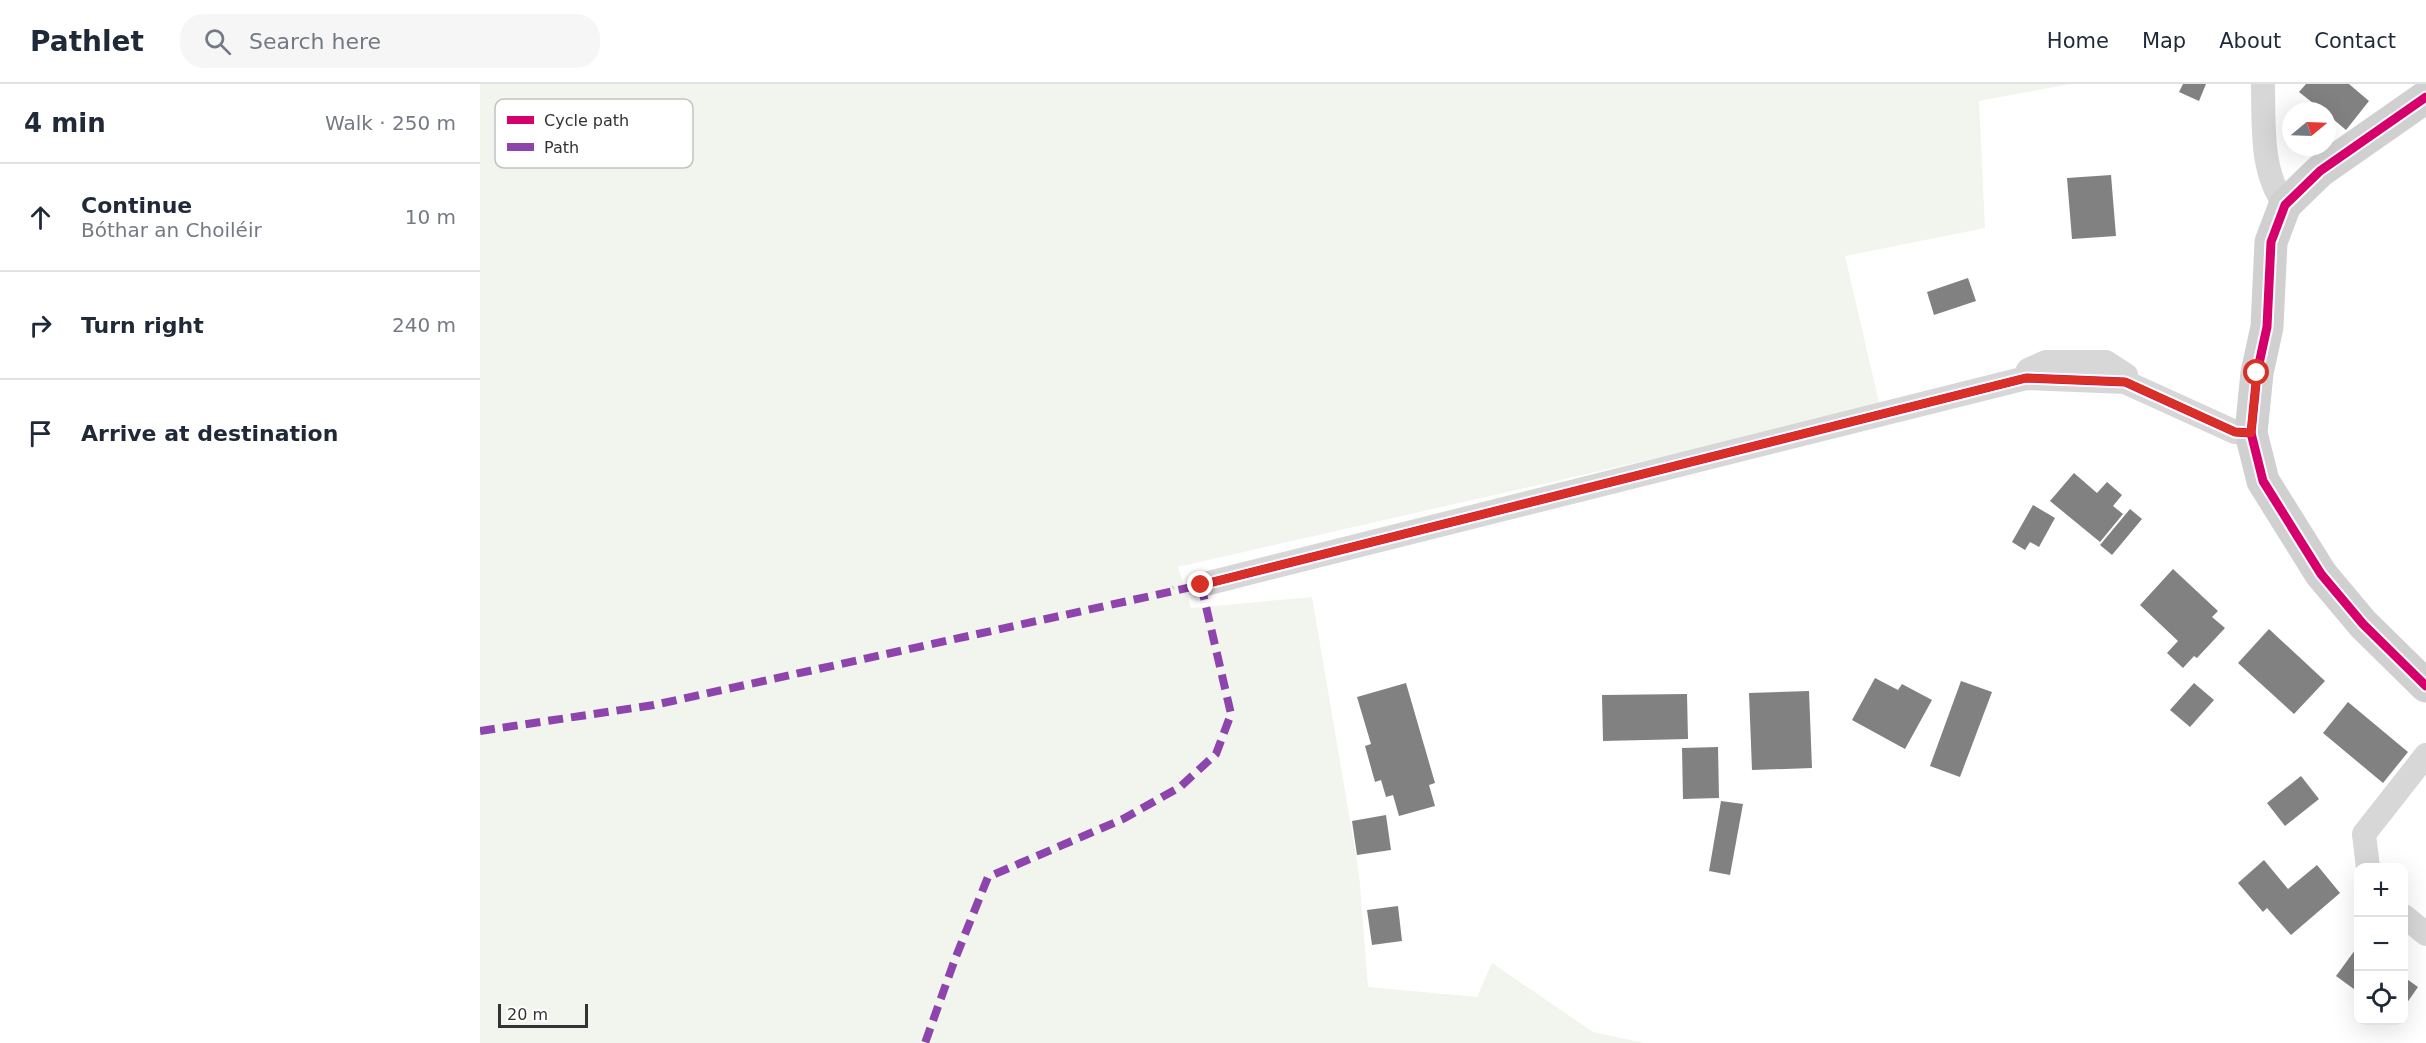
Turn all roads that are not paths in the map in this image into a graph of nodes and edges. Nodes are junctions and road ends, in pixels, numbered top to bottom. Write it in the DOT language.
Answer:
graph roads {
  1 [pos="2263,84"];
  2 [pos="2426,97"];
  3 [pos="2285,205"];
  4 [pos="2251,433"];
  5 [pos="1201,585"];
  6 [pos="2426,686"];
  7 [pos="2426,755"];
  8 [pos="2368,863"];
  9 [pos="2404,917"];
  10 [pos="2426,934"];
  1 -- 3 [label="street"];
  2 -- 3 [label="street"];
  3 -- 4 [label="street"];
  4 -- 5 [label="street"];
  4 -- 6 [label="street"];
  7 -- 8 [label="street"];
  9 -- 10 [label="street"];
}
